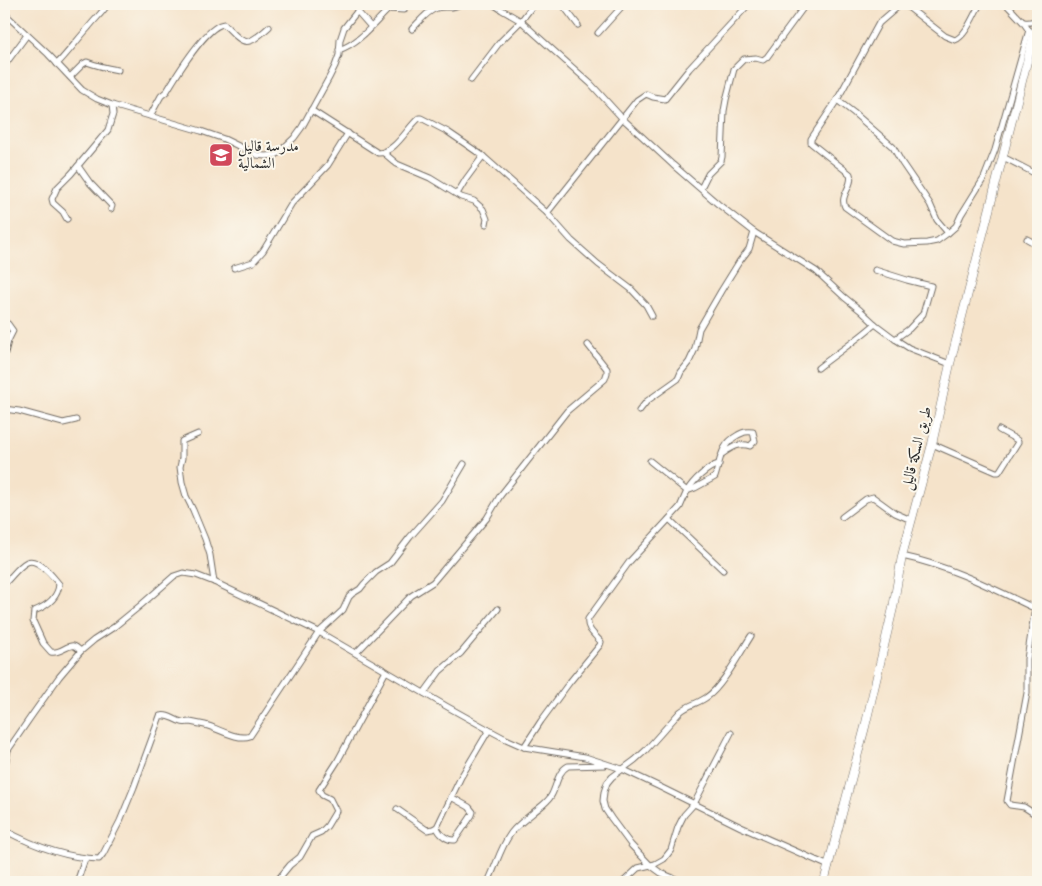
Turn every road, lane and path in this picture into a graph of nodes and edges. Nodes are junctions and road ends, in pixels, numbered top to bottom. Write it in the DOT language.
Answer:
graph roads {
  1 [pos="108,4"];
  2 [pos="363,4"];
  3 [pos="460,4"];
  4 [pos="493,4"];
  5 [pos="534,4"];
  6 [pos="562,4"];
  7 [pos="624,4"];
  8 [pos="749,4"];
  9 [pos="806,4"];
  10 [pos="903,4"];
  11 [pos="980,4"];
  12 [pos="1006,4"];
  13 [pos="404,10"];
  14 [pos="357,11"];
  15 [pos="4,13"];
  16 [pos="1038,18"];
  17 [pos="521,21"];
  18 [pos="1023,22"];
  19 [pos="578,25"];
  20 [pos="269,27"];
  21 [pos="371,27"];
  22 [pos="1036,27"];
  23 [pos="412,29"];
  24 [pos="598,33"];
  25 [pos="27,35"];
  26 [pos="339,50"];
  27 [pos="57,64"];
  28 [pos="4,66"];
  29 [pos="118,70"];
  30 [pos="70,77"];
  31 [pos="471,80"];
  32 [pos="838,100"];
  33 [pos="112,105"];
  34 [pos="311,110"];
  35 [pos="150,116"];
  36 [pos="622,118"];
  37 [pos="348,133"];
  38 [pos="384,153"];
  39 [pos="483,156"];
  40 [pos="1003,157"];
  41 [pos="78,166"];
  42 [pos="1038,175"];
  43 [pos="702,188"];
  44 [pos="457,194"];
  45 [pos="111,209"];
  46 [pos="547,213"];
  47 [pos="67,219"];
  48 [pos="486,224"];
  49 [pos="754,232"];
  50 [pos="948,233"];
  51 [pos="1027,239"];
  52 [pos="1038,245"];
  53 [pos="234,268"];
  54 [pos="875,270"];
  55 [pos="652,316"];
  56 [pos="4,321"];
  57 [pos="875,324"];
  58 [pos="895,339"];
  59 [pos="588,345"];
  60 [pos="4,357"];
  61 [pos="950,364"];
  62 [pos="818,368"];
  63 [pos="4,409"];
  64 [pos="639,410"];
  65 [pos="76,420"];
  66 [pos="999,430"];
  67 [pos="198,434"];
  68 [pos="932,444"];
  69 [pos="722,454"];
  70 [pos="650,461"];
  71 [pos="464,464"];
  72 [pos="719,464"];
  73 [pos="704,473"];
  74 [pos="715,477"];
  75 [pos="686,491"];
  76 [pos="842,517"];
  77 [pos="669,519"];
  78 [pos="912,520"];
  79 [pos="902,556"];
  80 [pos="724,570"];
  81 [pos="4,582"];
  82 [pos="214,582"];
  83 [pos="498,609"];
  84 [pos="1037,609"];
  85 [pos="319,632"];
  86 [pos="750,636"];
  87 [pos="81,651"];
  88 [pos="356,653"];
  89 [pos="386,671"];
  90 [pos="424,693"];
  91 [pos="489,730"];
  92 [pos="731,733"];
  93 [pos="524,747"];
  94 [pos="610,765"];
  95 [pos="622,769"];
  96 [pos="4,770"];
  97 [pos="451,797"];
  98 [pos="694,804"];
  99 [pos="397,809"];
  100 [pos="1038,816"];
  101 [pos="437,827"];
  102 [pos="4,830"];
  103 [pos="85,859"];
  104 [pos="650,866"];
  105 [pos="828,866"];
  106 [pos="77,882"];
  107 [pos="276,882"];
  108 [pos="488,882"];
  109 [pos="623,882"];
  110 [pos="683,882"];
  111 [pos="824,882"];
  1 -- 27 [label="street"];
  2 -- 14 [label="street"];
  3 -- 23 [label="street"];
  4 -- 17 [label="street"];
  5 -- 17 [label="street"];
  6 -- 19 [label="street"];
  7 -- 24 [label="street"];
  8 -- 36 [label="street"];
  9 -- 43 [label="street"];
  10 -- 11 [label="street"];
  10 -- 32 [label="street"];
  12 -- 18 [label="street"];
  13 -- 21 [label="street"];
  14 -- 21 [label="street"];
  14 -- 26 [label="street"];
  15 -- 25 [label="street"];
  16 -- 18 [label="street"];
  17 -- 31 [label="street"];
  17 -- 36 [label="street"];
  18 -- 22 [label="street"];
  20 -- 35 [label="street"];
  21 -- 26 [label="street"];
  22 -- 40 [label="main road, طريق السكة قاليل"];
  22 -- 50 [label="street"];
  25 -- 27 [label="street"];
  25 -- 28 [label="street"];
  26 -- 34 [label="street"];
  27 -- 30 [label="street"];
  29 -- 30 [label="street"];
  30 -- 33 [label="street"];
  32 -- 50 [label="street"];
  32 -- 50 [label="street"];
  33 -- 35 [label="street"];
  33 -- 41 [label="street"];
  34 -- 35 [label="street"];
  34 -- 37 [label="street"];
  36 -- 43 [label="street"];
  36 -- 46 [label="street"];
  37 -- 38 [label="street"];
  37 -- 53 [label="street"];
  38 -- 39 [label="street"];
  38 -- 44 [label="street"];
  39 -- 44 [label="street"];
  39 -- 46 [label="street"];
  40 -- 42 [label="street"];
  40 -- 61 [label="main road, طريق السكة قاليل"];
  41 -- 45 [label="street"];
  41 -- 47 [label="street"];
  43 -- 49 [label="street"];
  44 -- 48 [label="street"];
  46 -- 55 [label="street"];
  49 -- 57 [label="street"];
  49 -- 64 [label="street"];
  51 -- 52 [label="street"];
  54 -- 58 [label="street"];
  56 -- 60 [label="street"];
  57 -- 58 [label="street"];
  57 -- 62 [label="street"];
  58 -- 61 [label="street"];
  59 -- 88 [label="street"];
  61 -- 68 [label="main road, طريق السكة قاليل"];
  63 -- 65 [label="street"];
  66 -- 68 [label="street"];
  67 -- 82 [label="street"];
  68 -- 78 [label="main road, طريق السكة قاليل"];
  69 -- 69 [label="street"];
  69 -- 72 [label="street"];
  70 -- 75 [label="street"];
  71 -- 85 [label="street"];
  72 -- 73 [label="street"];
  72 -- 74 [label="street"];
  73 -- 74 [label="street"];
  73 -- 75 [label="street"];
  74 -- 75 [label="street"];
  75 -- 77 [label="street"];
  76 -- 78 [label="street"];
  77 -- 80 [label="street"];
  77 -- 93 [label="street"];
  78 -- 79 [label="main road, طريق السكة قاليل"];
  79 -- 84 [label="street"];
  79 -- 105 [label="main road, طريق السكة قاليل"];
  81 -- 87 [label="street"];
  82 -- 85 [label="street"];
  82 -- 87 [label="street"];
  83 -- 90 [label="street"];
  84 -- 100 [label="street"];
  85 -- 88 [label="street"];
  85 -- 103 [label="street"];
  86 -- 95 [label="street"];
  87 -- 96 [label="street"];
  88 -- 89 [label="street"];
  89 -- 90 [label="street"];
  89 -- 107 [label="street"];
  90 -- 91 [label="street"];
  91 -- 93 [label="street"];
  91 -- 97 [label="street"];
  92 -- 98 [label="street"];
  93 -- 94 [label="street"];
  94 -- 95 [label="street"];
  94 -- 108 [label="street"];
  95 -- 98 [label="street"];
  95 -- 104 [label="street"];
  97 -- 101 [label="street"];
  97 -- 101 [label="street"];
  98 -- 104 [label="street"];
  98 -- 105 [label="street"];
  99 -- 101 [label="street"];
  102 -- 103 [label="street"];
  103 -- 106 [label="street"];
  104 -- 109 [label="street"];
  104 -- 110 [label="street"];
  105 -- 111 [label="main road, طريق السكة قاليل"];
}
